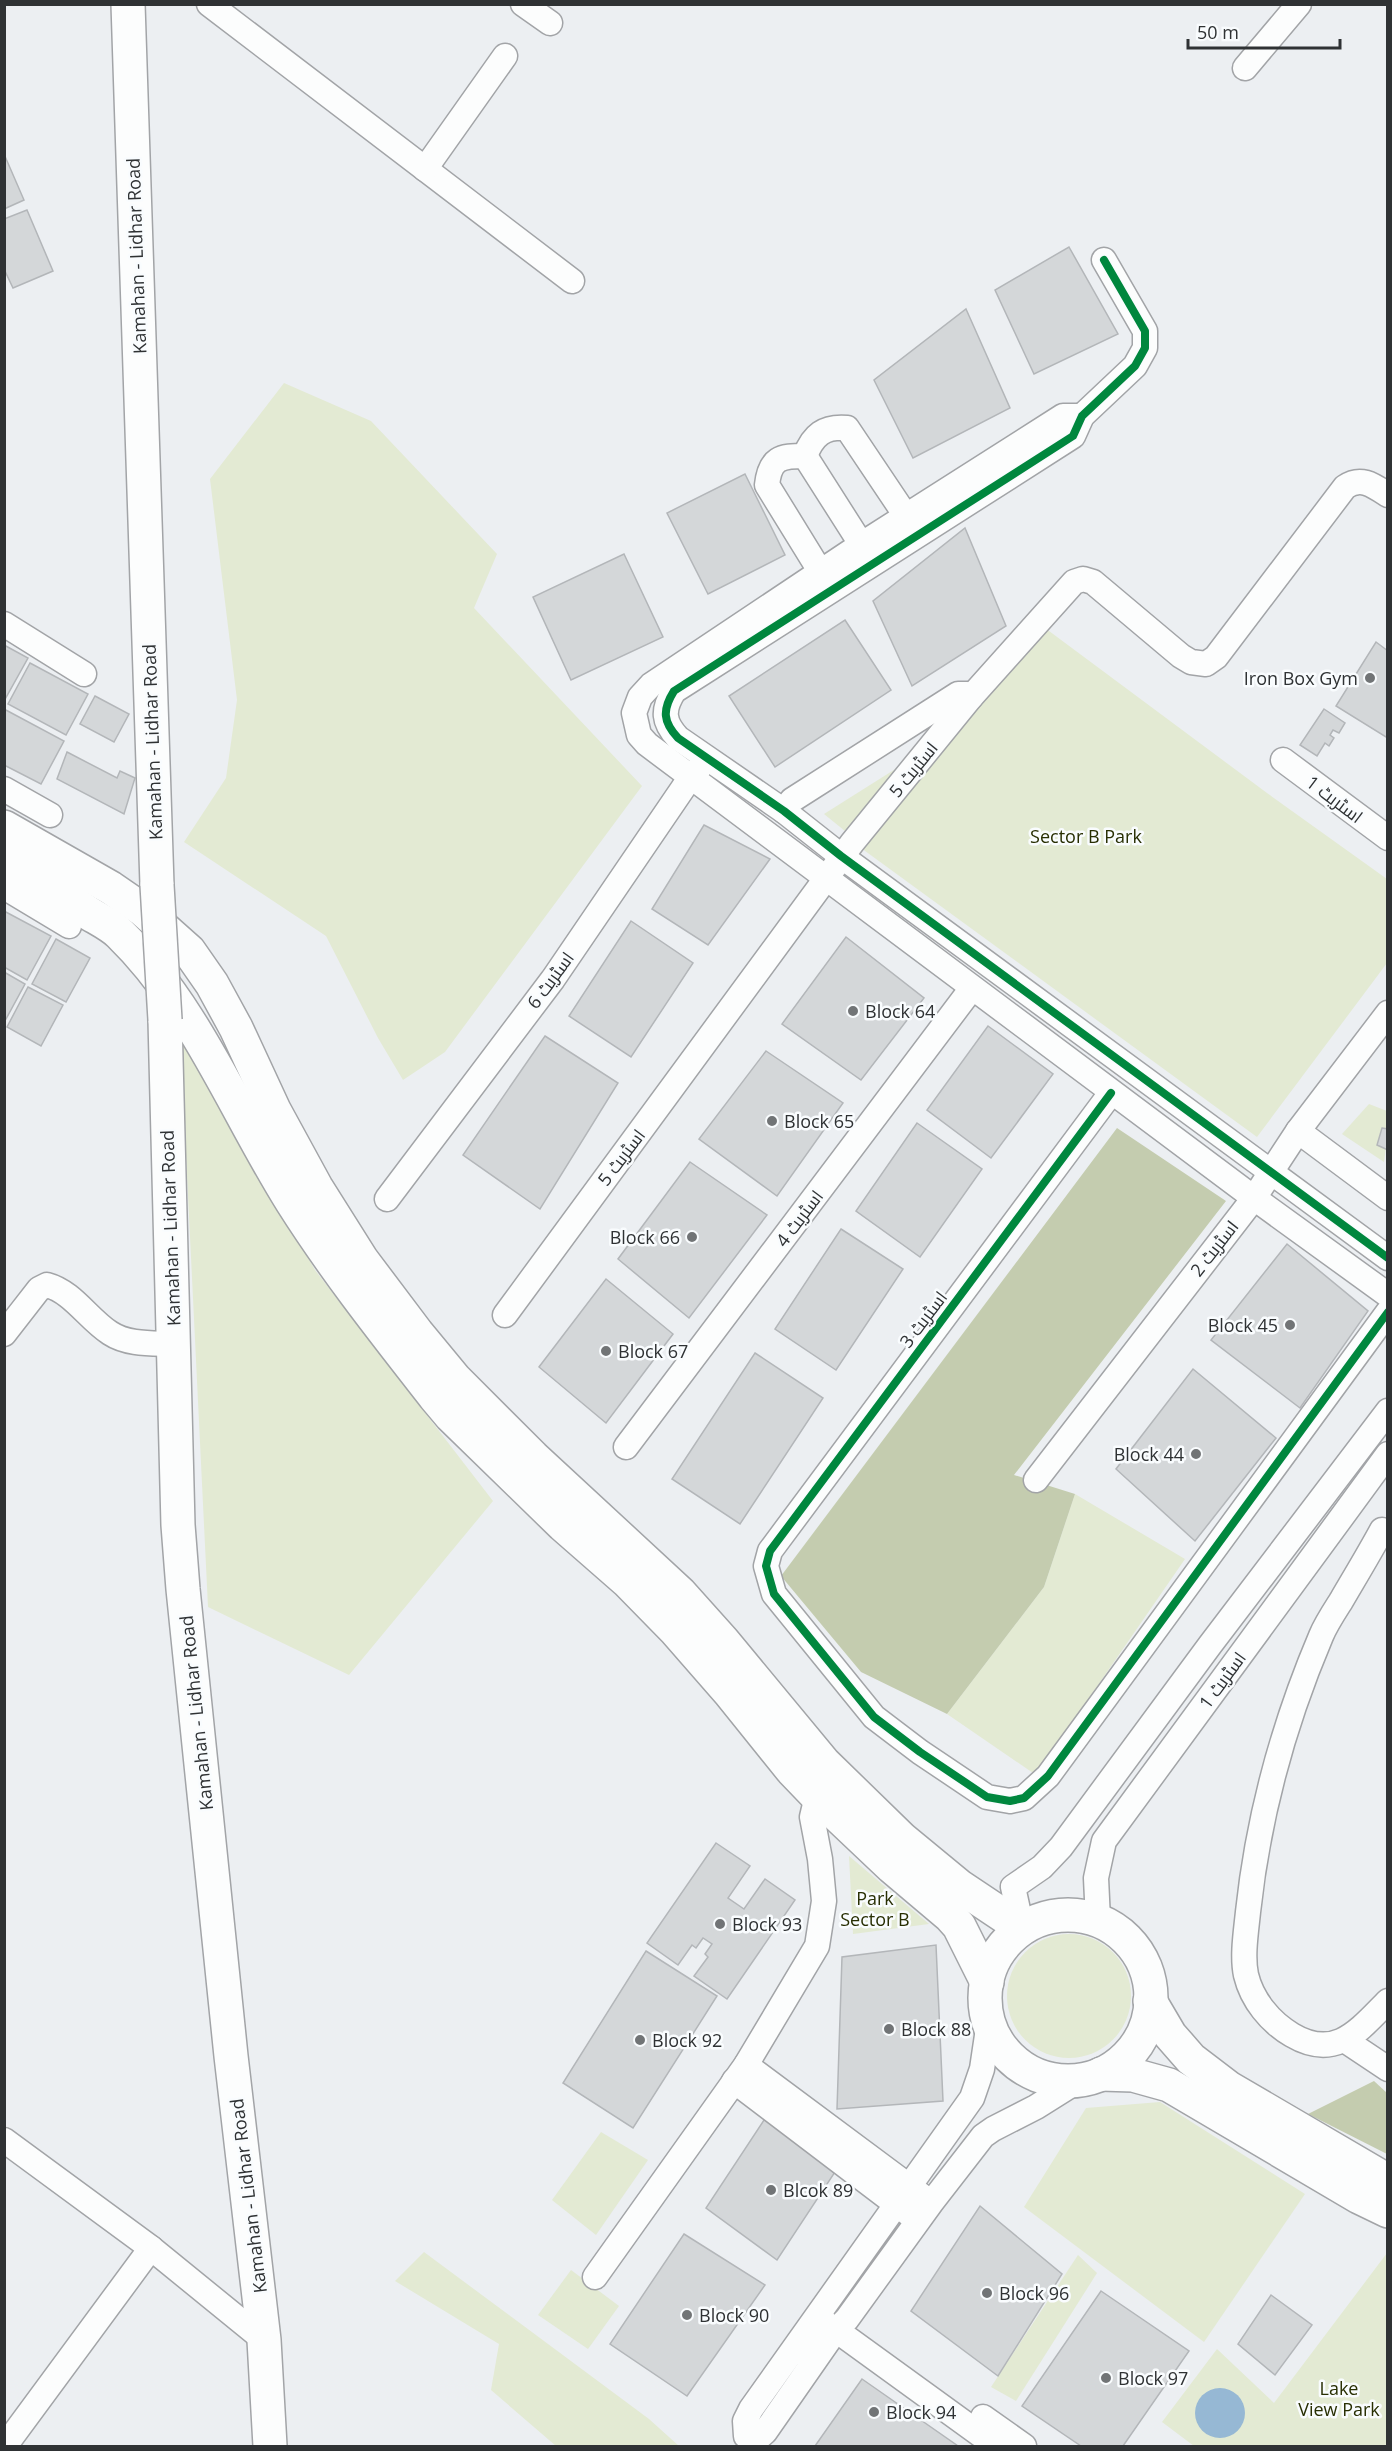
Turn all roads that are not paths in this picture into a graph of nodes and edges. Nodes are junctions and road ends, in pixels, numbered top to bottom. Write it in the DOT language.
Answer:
graph roads {
  1 [pos="128,4"];
  2 [pos="209,4"];
  3 [pos="523,4"];
  4 [pos="1299,4"];
  5 [pos="550,23"];
  6 [pos="505,56"];
  7 [pos="1245,68"];
  8 [pos="424,169"];
  9 [pos="1104,260"];
  10 [pos="572,281"];
  11 [pos="1082,416"];
  12 [pos="805,456"];
  13 [pos="1388,495"];
  14 [pos="906,516"];
  15 [pos="867,553"];
  16 [pos="820,571"];
  17 [pos="4,624"];
  18 [pos="84,674"];
  19 [pos="971,697"];
  20 [pos="634,713"];
  21 [pos="664,716"];
  22 [pos="708,758"];
  23 [pos="1283,760"];
  24 [pos="690,778"];
  25 [pos="4,789"];
  26 [pos="784,811"];
  27 [pos="50,814"];
  28 [pos="4,827"];
  29 [pos="1388,838"];
  30 [pos="841,856"];
  31 [pos="4,861"];
  32 [pos="827,878"];
  33 [pos="4,887"];
  34 [pos="69,926"];
  35 [pos="972,988"];
  36 [pos="1388,1013"];
  37 [pos="1111,1093"];
  38 [pos="1298,1131"];
  39 [pos="1272,1173"];
  40 [pos="387,1198"];
  41 [pos="1254,1198"];
  42 [pos="1388,1198"];
  43 [pos="1388,1258"];
  44 [pos="1388,1295"];
  45 [pos="1388,1312"];
  46 [pos="505,1315"];
  47 [pos="4,1334"];
  48 [pos="174,1344"];
  49 [pos="1388,1410"];
  50 [pos="626,1447"];
  51 [pos="1388,1454"];
  52 [pos="524,1467"];
  53 [pos="1036,1480"];
  54 [pos="1382,1530"];
  55 [pos="817,1796"];
  56 [pos="1098,1920"];
  57 [pos="1022,1928"];
  58 [pos="987,1982"];
  59 [pos="1150,2001"];
  60 [pos="1388,2001"];
  61 [pos="989,2022"];
  62 [pos="1346,2041"];
  63 [pos="1388,2069"];
  64 [pos="740,2073"];
  65 [pos="1090,2077"];
  66 [pos="4,2140"];
  67 [pos="1388,2181"];
  68 [pos="904,2196"];
  69 [pos="1388,2211"];
  70 [pos="924,2212"];
  71 [pos="151,2248"];
  72 [pos="595,2277"];
  73 [pos="825,2304"];
  74 [pos="842,2324"];
  75 [pos="264,2340"];
  76 [pos="987,2433"];
  77 [pos="5,2446"];
  78 [pos="270,2446"];
  79 [pos="1024,2446"];
  1 -- 48 [label="street, Kamahan - Lidhar Road, bridge"];
  2 -- 8 [label="street"];
  3 -- 5 [label="street"];
  4 -- 7 [label="street"];
  6 -- 8 [label="street"];
  8 -- 10 [label="street"];
  9 -- 11 [label="street"];
  11 -- 14 [label="street"];
  11 -- 15 [label="street"];
  12 -- 14 [label="street"];
  12 -- 15 [label="street"];
  12 -- 16 [label="street"];
  13 -- 19 [label="street, اسٹریٹ 5"];
  14 -- 15 [label="street"];
  15 -- 16 [label="street"];
  15 -- 21 [label="street"];
  16 -- 20 [label="street"];
  17 -- 18 [label="street"];
  19 -- 26 [label="street"];
  19 -- 30 [label="street, اسٹریٹ 5"];
  20 -- 21 [label="street"];
  20 -- 24 [label="street"];
  21 -- 22 [label="street"];
  22 -- 24 [label="street, اسٹریٹ 6"];
  22 -- 26 [label="street"];
  23 -- 29 [label="street, اسٹریٹ 1"];
  24 -- 32 [label="street"];
  24 -- 40 [label="street, اسٹریٹ 6"];
  25 -- 27 [label="street"];
  26 -- 30 [label="street"];
  28 -- 52 [label="street"];
  30 -- 32 [label="street, اسٹریٹ 5"];
  30 -- 39 [label="street"];
  31 -- 52 [label="street"];
  32 -- 35 [label="street"];
  32 -- 46 [label="street, اسٹریٹ 5"];
  33 -- 34 [label="street"];
  35 -- 37 [label="street"];
  35 -- 50 [label="street, اسٹریٹ 4"];
  36 -- 38 [label="street, اسٹریٹ 2"];
  37 -- 41 [label="street"];
  37 -- 45 [label="street, اسٹریٹ 3"];
  38 -- 39 [label="street, اسٹریٹ 2"];
  38 -- 42 [label="street"];
  39 -- 41 [label="street, اسٹریٹ 2"];
  39 -- 43 [label="street"];
  41 -- 44 [label="street"];
  41 -- 53 [label="street, اسٹریٹ 2"];
  47 -- 48 [label="street"];
  48 -- 75 [label="street, Kamahan - Lidhar Road"];
  49 -- 57 [label="street, اسٹریٹ 1"];
  51 -- 56 [label="street, اسٹریٹ 1"];
  52 -- 55 [label="street"];
  52 -- 57 [label="street"];
  54 -- 62 [label="street"];
  55 -- 58 [label="street"];
  55 -- 64 [label="street"];
  56 -- 57 [label="street"];
  56 -- 59 [label="street"];
  57 -- 58 [label="street"];
  58 -- 61 [label="street"];
  59 -- 65 [label="street"];
  59 -- 67 [label="street"];
  60 -- 62 [label="street"];
  61 -- 65 [label="street"];
  61 -- 68 [label="street"];
  62 -- 63 [label="street"];
  64 -- 68 [label="street"];
  64 -- 72 [label="street"];
  65 -- 69 [label="street"];
  65 -- 70 [label="street"];
  66 -- 71 [label="street"];
  68 -- 70 [label="street"];
  68 -- 73 [label="street"];
  70 -- 74 [label="street"];
  71 -- 75 [label="street"];
  71 -- 77 [label="street"];
  73 -- 74 [label="street"];
  73 -- 74 [label="street"];
  74 -- 76 [label="street"];
  75 -- 78 [label="street, Kamahan - Lidhar Road"];
  76 -- 79 [label="street"];
}
